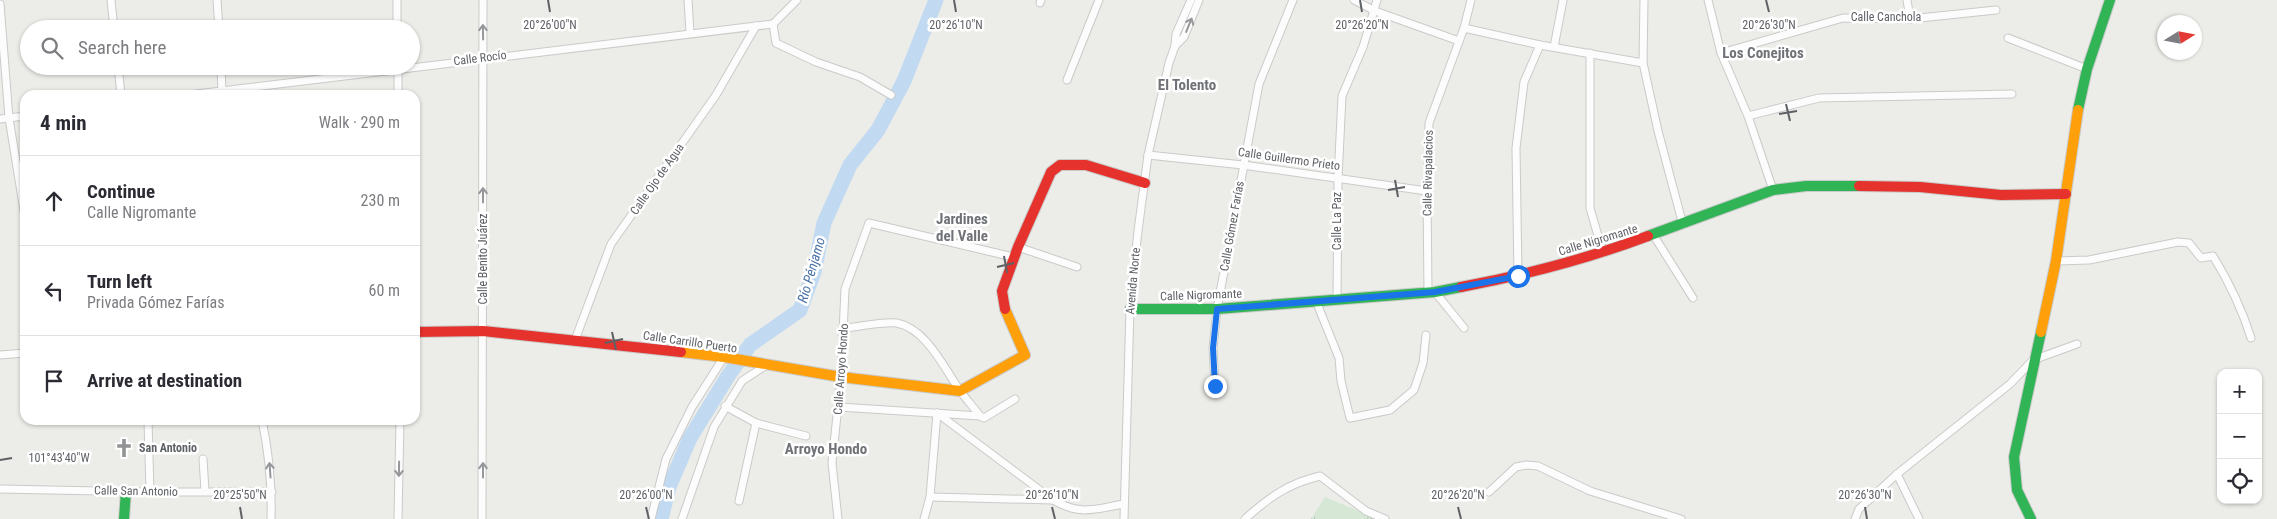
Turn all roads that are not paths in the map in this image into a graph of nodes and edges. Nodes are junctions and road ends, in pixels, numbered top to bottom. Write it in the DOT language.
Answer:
graph roads {
  1 [pos="111,0"];
  2 [pos="217,0"];
  3 [pos="397,0"];
  4 [pos="483,0"];
  5 [pos="688,0"];
  6 [pos="798,0"];
  7 [pos="1099,0"];
  8 [pos="1191,0"];
  9 [pos="1199,0"];
  10 [pos="1292,0"];
  11 [pos="1354,0"];
  12 [pos="1377,0"];
  13 [pos="1471,0"];
  14 [pos="1563,0"];
  15 [pos="1644,0"];
  16 [pos="1708,0"];
  17 [pos="1907,0"];
  18 [pos="2110,0"];
  19 [pos="0,4"];
  20 [pos="1996,10"];
  21 [pos="1375,11"];
  22 [pos="1910,19"];
  23 [pos="113,20"];
  24 [pos="218,20"];
  25 [pos="397,20"];
  26 [pos="773,24"];
  27 [pos="756,26"];
  28 [pos="1464,28"];
  29 [pos="2,30"];
  30 [pos="690,32"];
  31 [pos="2008,38"];
  32 [pos="1459,41"];
  33 [pos="1540,45"];
  34 [pos="1175,46"];
  35 [pos="1554,47"];
  36 [pos="1590,52"];
  37 [pos="1721,52"];
  38 [pos="483,58"];
  39 [pos="1643,63"];
  40 [pos="420,65"];
  41 [pos="2087,69"];
  42 [pos="119,75"];
  43 [pos="221,75"];
  44 [pos="344,75"];
  45 [pos="398,75"];
  46 [pos="1067,80"];
  47 [pos="120,90"];
  48 [pos="222,90"];
  49 [pos="242,90"];
  50 [pos="398,90"];
  51 [pos="2012,94"];
  52 [pos="892,95"];
  53 [pos="1748,116"];
  54 [pos="20,117"];
  55 [pos="9,118"];
  56 [pos="0,119"];
  57 [pos="1148,155"];
  58 [pos="1243,165"];
  59 [pos="1338,178"];
  60 [pos="1145,183"];
  61 [pos="20,186"];
  62 [pos="1773,190"];
  63 [pos="1427,191"];
  64 [pos="2066,194"];
  65 [pos="1683,225"];
  66 [pos="1654,236"];
  67 [pos="1016,252"];
  68 [pos="1603,253"];
  69 [pos="2056,261"];
  70 [pos="1077,267"];
  71 [pos="1518,276"];
  72 [pos="1431,292"];
  73 [pos="1693,298"];
  74 [pos="1337,300"];
  75 [pos="1316,302"];
  76 [pos="1130,309"];
  77 [pos="1217,309"];
  78 [pos="844,328"];
  79 [pos="1464,328"];
  80 [pos="483,331"];
  81 [pos="420,332"];
  82 [pos="1426,336"];
  83 [pos="2251,338"];
  84 [pos="575,340"];
  85 [pos="2077,344"];
  86 [pos="20,353"];
  87 [pos="0,355"];
  88 [pos="724,357"];
  89 [pos="2033,360"];
  90 [pos="761,365"];
  91 [pos="841,377"];
  92 [pos="1215,386"];
  93 [pos="960,392"];
  94 [pos="1015,399"];
  95 [pos="725,406"];
  96 [pos="839,407"];
  97 [pos="937,413"];
  98 [pos="982,417"];
  99 [pos="756,423"];
  100 [pos="148,425"];
  101 [pos="263,425"];
  102 [pos="400,425"];
  103 [pos="806,436"];
  104 [pos="203,459"];
  105 [pos="1897,474"];
  106 [pos="0,489"];
  107 [pos="126,491"];
  108 [pos="206,491"];
  109 [pos="150,492"];
  110 [pos="272,492"];
  111 [pos="1489,492"];
  112 [pos="930,496"];
  113 [pos="1053,500"];
  114 [pos="740,501"];
  115 [pos="1124,504"];
  116 [pos="682,518"];
  117 [pos="124,519"];
  118 [pos="271,519"];
  119 [pos="398,519"];
  120 [pos="482,519"];
  121 [pos="651,519"];
  122 [pos="692,519"];
  123 [pos="838,519"];
  124 [pos="924,519"];
  125 [pos="1124,519"];
  126 [pos="1245,519"];
  127 [pos="1385,519"];
  128 [pos="1681,519"];
  129 [pos="1854,519"];
  130 [pos="1919,519"];
  131 [pos="2031,519"];
  1 -- 23 [label="street"];
  2 -- 24 [label="street"];
  3 -- 25 [label="street"];
  38 -- 4 [label="street, Calle Benito Juárez, one-way"];
  5 -- 30 [label="street"];
  6 -- 26 [label="street"];
  7 -- 46 [label="street"];
  8 -- 34 [label="street, Avenida Norte"];
  34 -- 9 [label="street, Avenida Norte, one-way"];
  10 -- 58 [label="street, Calle Gómez Farías"];
  11 -- 21 [label="street"];
  12 -- 21 [label="street, Calle La Paz"];
  13 -- 28 [label="street, Calle Rivapalacios"];
  14 -- 35 [label="street"];
  15 -- 39 [label="street"];
  16 -- 37 [label="street"];
  17 -- 22 [label="street"];
  18 -- 41 [label="street"];
  19 -- 29 [label="street"];
  20 -- 22 [label="street, Calle Canchola"];
  21 -- 32 [label="street"];
  21 -- 59 [label="street, Calle La Paz"];
  22 -- 37 [label="street, Calle Canchola"];
  26 -- 27 [label="street, Calle Rocío"];
  26 -- 52 [label="street"];
  27 -- 30 [label="street, Calle Rocío"];
  27 -- 84 [label="street, Calle Ojo de Agua"];
  28 -- 32 [label="street, Calle Rivapalacios"];
  28 -- 33 [label="street"];
  29 -- 55 [label="street"];
  30 -- 38 [label="street, Calle Rocío"];
  31 -- 41 [label="street"];
  32 -- 63 [label="street, Calle Rivapalacios"];
  33 -- 35 [label="street"];
  33 -- 71 [label="street"];
  34 -- 57 [label="street, Avenida Norte"];
  35 -- 36 [label="street"];
  36 -- 39 [label="street"];
  36 -- 68 [label="street"];
  37 -- 53 [label="street"];
  38 -- 40 [label="street, Calle Rocío"];
  80 -- 38 [label="street, Calle Benito Juárez, one-way"];
  39 -- 65 [label="street"];
  41 -- 64 [label="street"];
  42 -- 47 [label="street"];
  43 -- 48 [label="street"];
  44 -- 49 [label="street, Calle Rocío"];
  45 -- 50 [label="street"];
  51 -- 53 [label="street"];
  53 -- 62 [label="street"];
  54 -- 55 [label="street"];
  55 -- 56 [label="street"];
  55 -- 61 [label="street"];
  57 -- 58 [label="street, Calle Guillermo Prieto"];
  57 -- 60 [label="street, Avenida Norte"];
  58 -- 59 [label="street, Calle Guillermo Prieto"];
  58 -- 77 [label="street, Calle Gómez Farías"];
  59 -- 63 [label="street, Calle Guillermo Prieto"];
  59 -- 74 [label="street, Calle La Paz"];
  60 -- 67 [label="street"];
  60 -- 76 [label="street, Avenida Norte"];
  62 -- 64 [label="street, Calle Nigromante"];
  62 -- 65 [label="street, Calle Nigromante"];
  63 -- 72 [label="street, Calle Rivapalacios"];
  64 -- 69 [label="street"];
  65 -- 66 [label="street, Calle Nigromante"];
  66 -- 68 [label="street, Calle Nigromante"];
  66 -- 73 [label="street"];
  67 -- 70 [label="street"];
  67 -- 78 [label="street, Calle Arroyo Hondo"];
  67 -- 93 [label="street"];
  68 -- 71 [label="street, Calle Nigromante"];
  69 -- 83 [label="street"];
  69 -- 89 [label="street"];
  71 -- 72 [label="street, Calle Nigromante"];
  72 -- 74 [label="street, Calle Nigromante"];
  72 -- 79 [label="street"];
  74 -- 75 [label="street, Calle Nigromante"];
  75 -- 77 [label="street, Calle Nigromante"];
  75 -- 82 [label="street"];
  76 -- 77 [label="street, Calle Nigromante"];
  76 -- 115 [label="street, Avenida Norte"];
  77 -- 92 [label="street, Calle Gómez Farías"];
  78 -- 91 [label="street, Calle Arroyo Hondo"];
  78 -- 93 [label="street"];
  80 -- 81 [label="street, Calle Carrillo Puerto"];
  80 -- 84 [label="street, Calle Carrillo Puerto"];
  120 -- 80 [label="street, Calle Benito Juárez, one-way"];
  84 -- 88 [label="street, Calle Carrillo Puerto"];
  85 -- 89 [label="street"];
  86 -- 87 [label="street"];
  88 -- 90 [label="street, Calle Carrillo Puerto"];
  88 -- 121 [label="street"];
  89 -- 105 [label="street"];
  89 -- 131 [label="street"];
  90 -- 91 [label="street, Calle Carrillo Puerto"];
  90 -- 95 [label="street"];
  91 -- 93 [label="street, Calle Carrillo Puerto"];
  91 -- 96 [label="street, Calle Arroyo Hondo"];
  93 -- 98 [label="street"];
  94 -- 98 [label="street"];
  95 -- 99 [label="street"];
  95 -- 116 [label="street"];
  96 -- 97 [label="street"];
  96 -- 123 [label="street, Calle Arroyo Hondo"];
  97 -- 98 [label="street"];
  97 -- 112 [label="street"];
  97 -- 113 [label="street"];
  99 -- 103 [label="street"];
  99 -- 114 [label="street"];
  100 -- 109 [label="street"];
  110 -- 101 [label="street, one-way"];
  102 -- 119 [label="street, one-way"];
  104 -- 108 [label="street"];
  105 -- 129 [label="street"];
  105 -- 130 [label="street"];
  106 -- 107 [label="street, Calle San Antonio"];
  107 -- 109 [label="street, Calle San Antonio"];
  107 -- 117 [label="street"];
  108 -- 109 [label="street, Calle San Antonio"];
  108 -- 110 [label="street, Calle San Antonio"];
  110 -- 118 [label="street"];
  111 -- 128 [label="street"];
  112 -- 113 [label="street"];
  112 -- 124 [label="street"];
  113 -- 115 [label="street"];
  115 -- 125 [label="street, Avenida Norte"];
  116 -- 122 [label="street"];
  126 -- 127 [label="street"];
}
